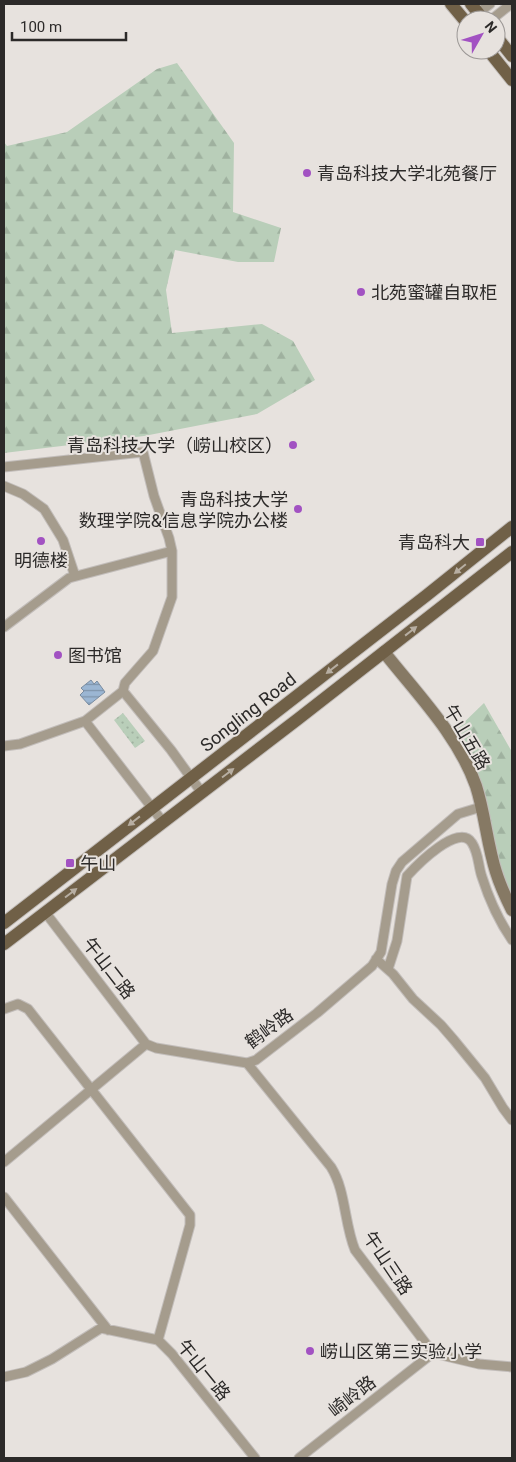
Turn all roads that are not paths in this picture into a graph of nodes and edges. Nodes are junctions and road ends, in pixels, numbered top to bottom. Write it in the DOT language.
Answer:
graph roads {
  1 [pos="496,60"];
  2 [pos="512,80"];
  3 [pos="4,467"];
  4 [pos="4,486"];
  5 [pos="512,527"];
  6 [pos="172,551"];
  7 [pos="512,552"];
  8 [pos="75,576"];
  9 [pos="4,627"];
  10 [pos="384,652"];
  11 [pos="124,691"];
  12 [pos="85,721"];
  13 [pos="4,746"];
  14 [pos="191,778"];
  15 [pos="202,792"];
  16 [pos="152,807"];
  17 [pos="481,807"];
  18 [pos="164,822"];
  19 [pos="512,910"];
  20 [pos="45,912"];
  21 [pos="4,923"];
  22 [pos="512,940"];
  23 [pos="4,944"];
  24 [pos="376,959"];
  25 [pos="388,969"];
  26 [pos="4,1009"];
  27 [pos="146,1044"];
  28 [pos="247,1063"];
  29 [pos="91,1090"];
  30 [pos="512,1120"];
  31 [pos="4,1162"];
  32 [pos="4,1197"];
  33 [pos="108,1330"];
  34 [pos="158,1340"];
  35 [pos="433,1353"];
  36 [pos="512,1367"];
  37 [pos="4,1377"];
  38 [pos="255,1458"];
  39 [pos="299,1458"];
  1 -- 2 [label="main road"];
  3 -- 6 [label="street"];
  4 -- 8 [label="street"];
  5 -- 14 [label="main road, Songling Road, one-way"];
  6 -- 8 [label="street"];
  6 -- 11 [label="street"];
  10 -- 7 [label="main road, Songling Road, one-way"];
  8 -- 9 [label="street"];
  15 -- 10 [label="main road, Songling Road, one-way"];
  10 -- 17 [label="street, 午山五路"];
  11 -- 12 [label="street"];
  11 -- 14 [label="street"];
  12 -- 13 [label="street"];
  12 -- 16 [label="street"];
  14 -- 15 [label="street"];
  14 -- 16 [label="main road, Songling Road"];
  15 -- 18 [label="main road, Songling Road"];
  16 -- 18 [label="street"];
  16 -- 21 [label="main road, Songling Road, one-way"];
  17 -- 19 [label="street, 午山五路"];
  17 -- 24 [label="street, 鹤岭路"];
  20 -- 18 [label="main road, Songling Road, one-way"];
  20 -- 23 [label="main road, Songling Road"];
  20 -- 27 [label="street, 午山二路"];
  22 -- 25 [label="street"];
  24 -- 25 [label="street"];
  24 -- 28 [label="street, 鹤岭路"];
  25 -- 30 [label="street"];
  26 -- 29 [label="street"];
  27 -- 28 [label="street, 鹤岭路"];
  27 -- 29 [label="street"];
  28 -- 35 [label="street, 午山三路"];
  29 -- 31 [label="street"];
  29 -- 34 [label="street"];
  32 -- 33 [label="street"];
  33 -- 34 [label="street, 午山一路"];
  33 -- 37 [label="street"];
  34 -- 38 [label="street, 午山一路"];
  35 -- 36 [label="street"];
  35 -- 39 [label="street, 崎岭路"];
}
